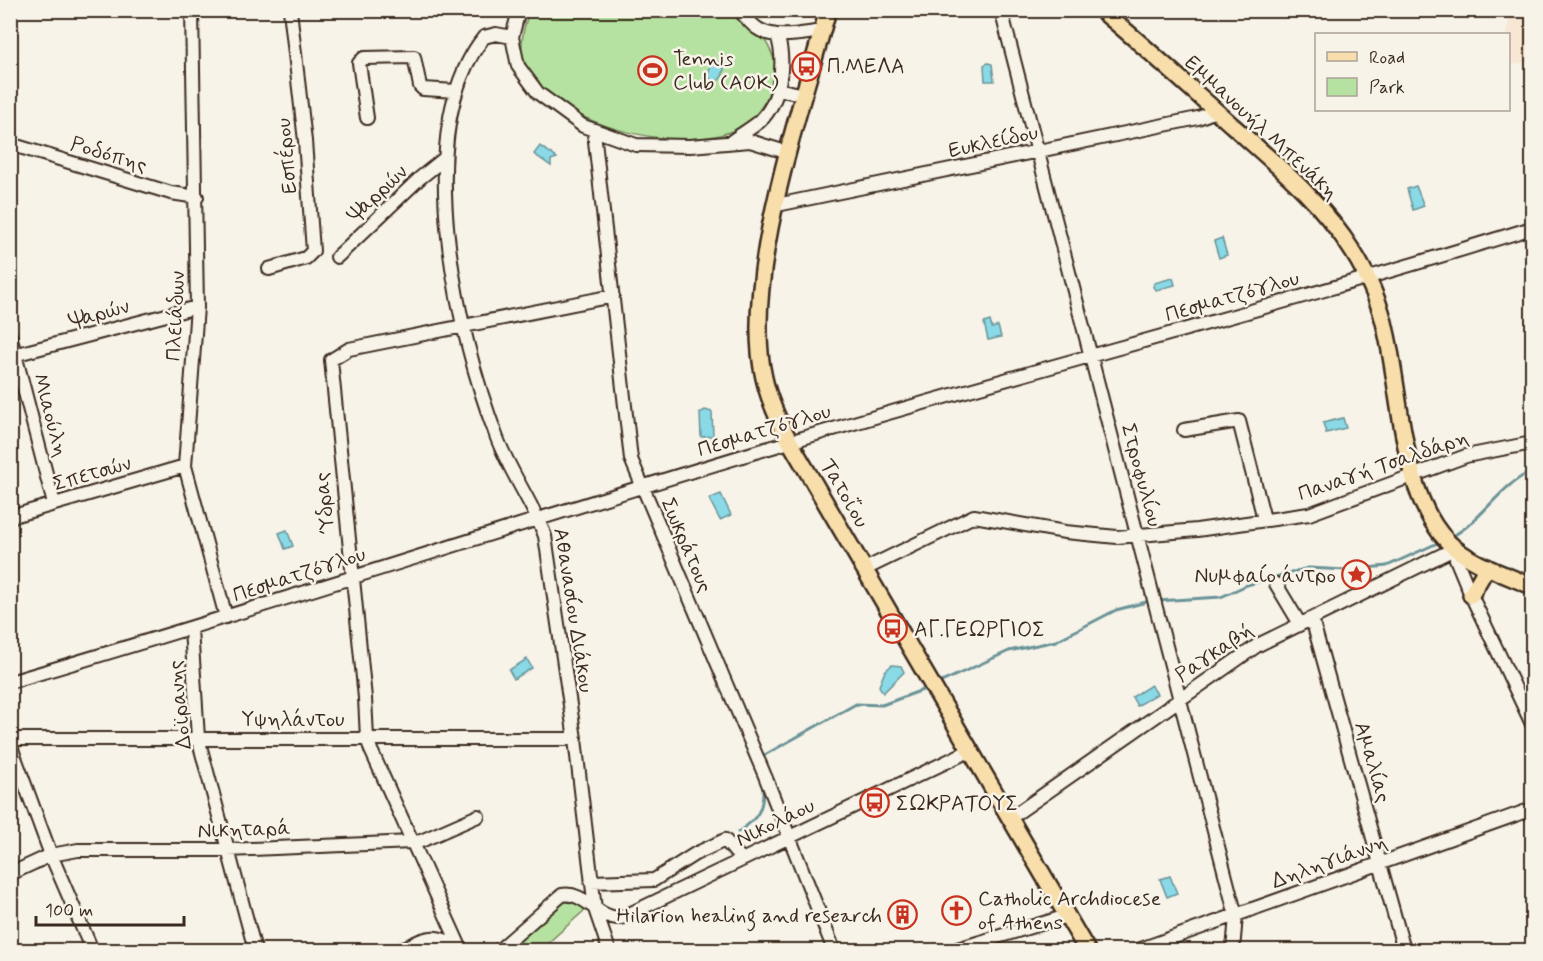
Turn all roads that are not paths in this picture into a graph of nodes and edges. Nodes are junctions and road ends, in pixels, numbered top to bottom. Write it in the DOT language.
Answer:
graph roads {
  1 [pos="192,10"];
  2 [pos="290,10"];
  3 [pos="519,10"];
  4 [pos="739,10"];
  5 [pos="828,10"];
  6 [pos="1000,10"];
  7 [pos="1106,11"];
  8 [pos="822,31"];
  9 [pos="777,35"];
  10 [pos="512,36"];
  11 [pos="777,89"];
  12 [pos="456,91"];
  13 [pos="805,95"];
  14 [pos="1216,111"];
  15 [pos="367,118"];
  16 [pos="594,132"];
  17 [pos="731,141"];
  18 [pos="10,144"];
  19 [pos="1038,151"];
  20 [pos="789,153"];
  21 [pos="445,158"];
  22 [pos="197,197"];
  23 [pos="777,205"];
  24 [pos="1533,228"];
  25 [pos="337,257"];
  26 [pos="269,269"];
  27 [pos="1366,278"];
  28 [pos="613,296"];
  29 [pos="197,307"];
  30 [pos="462,325"];
  31 [pos="10,335"];
  32 [pos="12,355"];
  33 [pos="1090,356"];
  34 [pos="1184,430"];
  35 [pos="790,442"];
  36 [pos="1533,443"];
  37 [pos="185,466"];
  38 [pos="1413,477"];
  39 [pos="641,488"];
  40 [pos="54,504"];
  41 [pos="10,517"];
  42 [pos="538,518"];
  43 [pos="1264,519"];
  44 [pos="1138,537"];
  45 [pos="1456,548"];
  46 [pos="1487,567"];
  47 [pos="865,569"];
  48 [pos="351,578"];
  49 [pos="1276,584"];
  50 [pos="1533,585"];
  51 [pos="1471,595"];
  52 [pos="226,617"];
  53 [pos="1306,621"];
  54 [pos="191,629"];
  55 [pos="10,682"];
  56 [pos="1178,699"];
  57 [pos="1533,724"];
  58 [pos="198,738"];
  59 [pos="367,738"];
  60 [pos="10,739"];
  61 [pos="574,739"];
  62 [pos="10,744"];
  63 [pos="971,750"];
  64 [pos="1533,809"];
  65 [pos="478,816"];
  66 [pos="1010,818"];
  67 [pos="788,838"];
  68 [pos="412,842"];
  69 [pos="226,850"];
  70 [pos="51,855"];
  71 [pos="742,860"];
  72 [pos="1381,863"];
  73 [pos="10,874"];
  74 [pos="591,882"];
  75 [pos="595,909"];
  76 [pos="1236,915"];
  77 [pos="1067,916"];
  78 [pos="462,949"];
  79 [pos="92,951"];
  80 [pos="255,951"];
  81 [pos="400,951"];
  82 [pos="499,951"];
  83 [pos="609,951"];
  84 [pos="834,951"];
  85 [pos="954,951"];
  86 [pos="1087,951"];
  87 [pos="1138,951"];
  88 [pos="1233,951"];
  89 [pos="1404,951"];
  1 -- 22 [label="street, Πλειάδων"];
  2 -- 26 [label="street, Εσπέρου"];
  3 -- 10 [label="street"];
  4 -- 9 [label="street"];
  5 -- 8 [label="main road, Τατοΐου"];
  6 -- 19 [label="street, Στροφυλίου"];
  7 -- 14 [label="main road, Εμμανουήλ Μπενάκη"];
  8 -- 9 [label="street"];
  8 -- 13 [label="main road, Τατοΐου"];
  9 -- 11 [label="street"];
  10 -- 12 [label="street, Αθανασίου Διάκου"];
  10 -- 16 [label="street"];
  11 -- 13 [label="street"];
  11 -- 17 [label="street"];
  12 -- 15 [label="street"];
  12 -- 21 [label="street, Αθανασίου Διάκου"];
  13 -- 20 [label="main road, Τατοΐου"];
  14 -- 19 [label="street, Ευκλείδου"];
  14 -- 27 [label="main road, Εμμανουήλ Μπενάκη"];
  16 -- 17 [label="street"];
  16 -- 28 [label="street, Σωκράτους"];
  17 -- 20 [label="street"];
  18 -- 22 [label="street, Ροδόπης"];
  19 -- 23 [label="street, Ευκλείδου"];
  19 -- 33 [label="street, Στροφυλίου"];
  20 -- 23 [label="main road, Τατοΐου"];
  21 -- 25 [label="street, Ψαρρών"];
  21 -- 30 [label="street, Αθανασίου Διάκου"];
  22 -- 29 [label="street, Πλειάδων"];
  23 -- 35 [label="main road, Τατοΐου"];
  24 -- 27 [label="street, Πεσματζόγλου"];
  27 -- 33 [label="street, Πεσματζόγλου"];
  27 -- 38 [label="main road, Εμμανουήλ Μπενάκη"];
  28 -- 30 [label="street, Ύδρας"];
  28 -- 39 [label="street, Σωκράτους"];
  29 -- 32 [label="street, Ψαρών"];
  29 -- 37 [label="street, Πλειάδων"];
  30 -- 42 [label="street, Αθανασίου Διάκου"];
  30 -- 48 [label="street, Ύδρας"];
  31 -- 32 [label="street, Μιαούλη"];
  32 -- 40 [label="street, Μιαούλη"];
  33 -- 35 [label="street, Πεσματζόγλου"];
  33 -- 44 [label="street, Στροφυλίου"];
  34 -- 43 [label="street"];
  35 -- 39 [label="street, Πεσματζόγλου"];
  35 -- 47 [label="main road, Τατοΐου"];
  36 -- 38 [label="street, Παναγή Τσαλδάρη"];
  37 -- 40 [label="street, Σπετσών"];
  37 -- 52 [label="street, Πλειάδων"];
  38 -- 43 [label="street, Παναγή Τσαλδάρη"];
  38 -- 45 [label="main road, Εμμανουήλ Μπενάκη"];
  39 -- 42 [label="street, Πεσματζόγλου"];
  39 -- 67 [label="street, Σωκράτους"];
  40 -- 41 [label="street, Σπετσών"];
  42 -- 48 [label="street, Πεσματζόγλου"];
  42 -- 61 [label="street, Αθανασίου Διάκου"];
  43 -- 44 [label="street, Παναγή Τσαλδάρη"];
  44 -- 47 [label="street, Παναγή Τσαλδάρη"];
  44 -- 56 [label="street, Στροφυλίου"];
  45 -- 46 [label="main road, Εμμανουήλ Μπενάκη"];
  45 -- 51 [label="street"];
  45 -- 53 [label="street, Ραγκαβή"];
  46 -- 50 [label="main road, Εμμανουήλ Μπενάκη"];
  46 -- 51 [label="main road"];
  47 -- 63 [label="main road, Τατοΐου"];
  48 -- 52 [label="street, Πεσματζόγλου"];
  48 -- 59 [label="street, Ύδρας"];
  49 -- 53 [label="street, Αμαλίας"];
  51 -- 57 [label="street"];
  52 -- 54 [label="street, Πεσματζόγλου"];
  53 -- 56 [label="street, Ραγκαβή"];
  53 -- 72 [label="street, Αμαλίας"];
  54 -- 55 [label="street, Πεσματζόγλου"];
  54 -- 58 [label="street, Δοϊρανης"];
  56 -- 66 [label="street, Ραγκαβή"];
  56 -- 76 [label="street, Στροφυλίου"];
  58 -- 59 [label="street, Υψηλάντου"];
  58 -- 60 [label="street, Υψηλάντου"];
  58 -- 69 [label="street, Δοϊρανης"];
  59 -- 61 [label="street, Υψηλάντου"];
  59 -- 68 [label="street, Ύδρας"];
  61 -- 74 [label="street, Αθανασίου Διάκου"];
  62 -- 70 [label="street"];
  63 -- 66 [label="main road, Τατοΐου"];
  63 -- 67 [label="street, Νικολάου"];
  64 -- 72 [label="street, Δηληγιάννη"];
  65 -- 68 [label="street, Νικηταρά"];
  66 -- 77 [label="main road, Τατοΐου"];
  67 -- 71 [label="street, Νικολάου"];
  67 -- 84 [label="street, Σωκράτους"];
  68 -- 69 [label="street, Νικηταρά"];
  68 -- 78 [label="street, Ύδρας"];
  69 -- 70 [label="street, Νικηταρά"];
  69 -- 80 [label="street, Δοϊρανης"];
  70 -- 73 [label="street, Νικηταρά"];
  70 -- 79 [label="street"];
  71 -- 74 [label="street"];
  71 -- 75 [label="street, Νικολάου"];
  72 -- 76 [label="street, Δηληγιάννη"];
  72 -- 89 [label="street, Αμαλίας"];
  74 -- 75 [label="street, Αθανασίου Διάκου"];
  75 -- 82 [label="street, Νικολάου"];
  75 -- 83 [label="street, Αθανασίου Διάκου"];
  76 -- 87 [label="street, Δηληγιάννη"];
  76 -- 88 [label="street, Στροφυλίου"];
  77 -- 85 [label="street"];
  77 -- 86 [label="main road, Τατοΐου"];
  78 -- 81 [label="street"];
}
